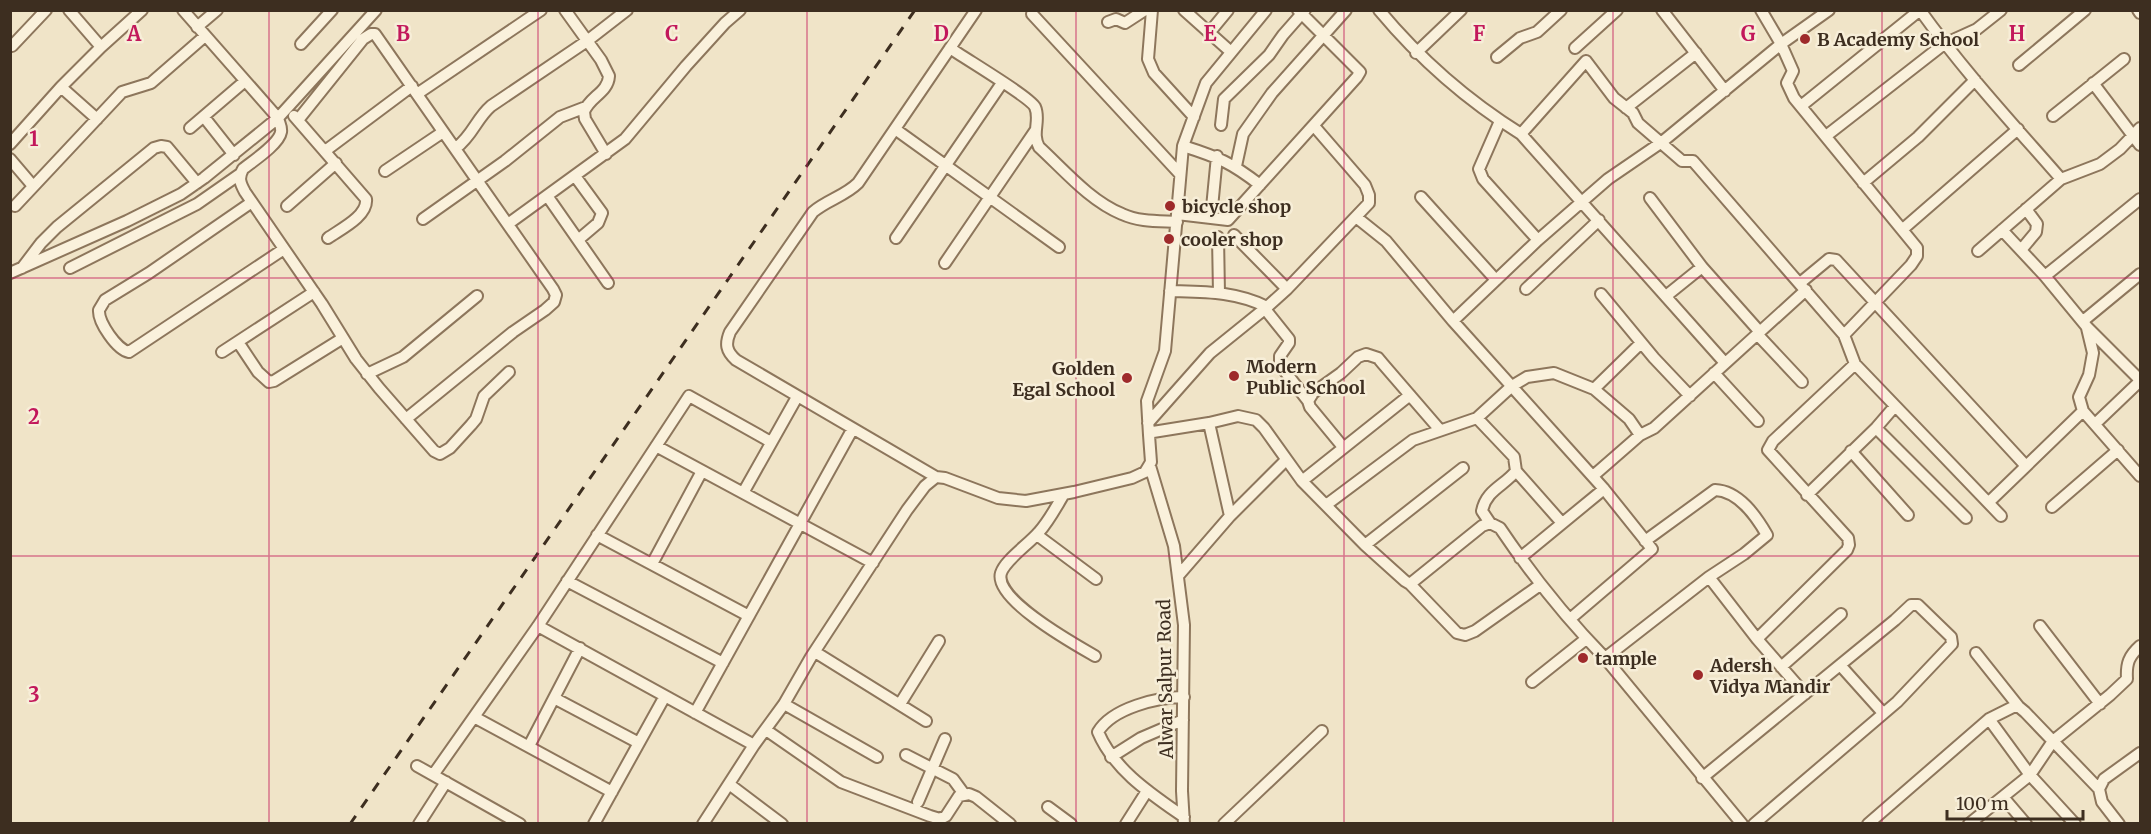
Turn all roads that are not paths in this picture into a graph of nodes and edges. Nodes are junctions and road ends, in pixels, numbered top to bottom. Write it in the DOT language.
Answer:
graph roads {
  1 [pos="46,10"];
  2 [pos="69,10"];
  3 [pos="142,10"];
  4 [pos="183,10"];
  5 [pos="217,10"];
  6 [pos="333,10"];
  7 [pos="541,10"];
  8 [pos="565,10"];
  9 [pos="627,10"];
  10 [pos="740,10"];
  11 [pos="976,10"];
  12 [pos="1145,10"];
  13 [pos="1152,10"];
  14 [pos="1228,10"];
  15 [pos="1266,10"];
  16 [pos="1346,10"];
  17 [pos="1461,10"];
  18 [pos="1562,10"];
  19 [pos="1617,10"];
  20 [pos="1662,10"];
  21 [pos="1761,10"];
  22 [pos="1829,10"];
  23 [pos="2001,10"];
  24 [pos="2085,10"];
  25 [pos="372,12"];
  26 [pos="1189,12"];
  27 [pos="1302,12"];
  28 [pos="1385,13"];
  29 [pos="1032,14"];
  30 [pos="1108,22"];
  31 [pos="196,27"];
  32 [pos="1209,33"];
  33 [pos="205,36"];
  34 [pos="1325,37"];
  35 [pos="587,41"];
  36 [pos="301,44"];
  37 [pos="1781,44"];
  38 [pos="1944,44"];
  39 [pos="12,46"];
  40 [pos="101,47"];
  41 [pos="950,48"];
  42 [pos="1575,48"];
  43 [pos="1231,52"];
  44 [pos="1416,53"];
  45 [pos="1696,53"];
  46 [pos="1497,57"];
  47 [pos="2124,59"];
  48 [pos="2019,65"];
  49 [pos="1975,80"];
  50 [pos="245,81"];
  51 [pos="1002,83"];
  52 [pos="2093,83"];
  53 [pos="61,87"];
  54 [pos="414,90"];
  55 [pos="1725,91"];
  56 [pos="1801,106"];
  57 [pos="586,107"];
  58 [pos="287,108"];
  59 [pos="1626,108"];
  60 [pos="2053,116"];
  61 [pos="204,117"];
  62 [pos="1194,117"];
  63 [pos="278,118"];
  64 [pos="97,119"];
  65 [pos="298,120"];
  66 [pos="1500,121"];
  67 [pos="1221,125"];
  68 [pos="1314,126"];
  69 [pos="190,128"];
  70 [pos="895,129"];
  71 [pos="2018,129"];
  72 [pos="1035,131"];
  73 [pos="2137,131"];
  74 [pos="443,132"];
  75 [pos="1521,134"];
  76 [pos="1826,136"];
  77 [pos="1662,142"];
  78 [pos="10,144"];
  79 [pos="2140,145"];
  80 [pos="1183,146"];
  81 [pos="456,148"];
  82 [pos="325,151"];
  83 [pos="606,154"];
  84 [pos="234,155"];
  85 [pos="1217,156"];
  86 [pos="10,159"];
  87 [pos="336,163"];
  88 [pos="946,165"];
  89 [pos="1236,166"];
  90 [pos="385,171"];
  91 [pos="240,174"];
  92 [pos="1180,174"];
  93 [pos="575,176"];
  94 [pos="2061,179"];
  95 [pos="478,181"];
  96 [pos="197,183"];
  97 [pos="1863,183"];
  98 [pos="1260,185"];
  99 [pos="33,186"];
  100 [pos="548,197"];
  101 [pos="989,197"];
  102 [pos="1421,197"];
  103 [pos="1650,198"];
  104 [pos="2140,199"];
  105 [pos="1581,201"];
  106 [pos="252,202"];
  107 [pos="15,206"];
  108 [pos="287,206"];
  109 [pos="2026,209"];
  110 [pos="1356,217"];
  111 [pos="1177,218"];
  112 [pos="1211,218"];
  113 [pos="423,219"];
  114 [pos="1599,220"];
  115 [pos="508,224"];
  116 [pos="1904,229"];
  117 [pos="2002,230"];
  118 [pos="1234,236"];
  119 [pos="1218,237"];
  120 [pos="328,238"];
  121 [pos="896,238"];
  122 [pos="578,240"];
  123 [pos="1538,240"];
  124 [pos="1059,247"];
  125 [pos="284,249"];
  126 [pos="2021,250"];
  127 [pos="1978,251"];
  128 [pos="945,263"];
  129 [pos="1702,267"];
  130 [pos="22,268"];
  131 [pos="70,268"];
  132 [pos="10,273"];
  133 [pos="2045,276"];
  134 [pos="1496,280"];
  135 [pos="2139,280"];
  136 [pos="608,283"];
  137 [pos="1803,286"];
  138 [pos="1526,289"];
  139 [pos="1287,290"];
  140 [pos="1170,291"];
  141 [pos="314,292"];
  142 [pos="1219,293"];
  143 [pos="1601,294"];
  144 [pos="477,296"];
  145 [pos="1666,296"];
  146 [pos="1875,302"];
  147 [pos="1266,308"];
  148 [pos="1454,321"];
  149 [pos="2085,324"];
  150 [pos="1758,332"];
  151 [pos="1844,335"];
  152 [pos="343,338"];
  153 [pos="237,342"];
  154 [pos="1641,343"];
  155 [pos="222,352"];
  156 [pos="1725,363"];
  157 [pos="1856,364"];
  158 [pos="509,372"];
  159 [pos="1714,373"];
  160 [pos="367,374"];
  161 [pos="2139,374"];
  162 [pos="1802,382"];
  163 [pos="1512,386"];
  164 [pos="1594,389"];
  165 [pos="1410,395"];
  166 [pos="1690,396"];
  167 [pos="797,397"];
  168 [pos="1308,401"];
  169 [pos="1895,406"];
  170 [pos="2084,411"];
  171 [pos="1478,418"];
  172 [pos="406,419"];
  173 [pos="1758,421"];
  174 [pos="1148,423"];
  175 [pos="1209,423"];
  176 [pos="2095,424"];
  177 [pos="1876,428"];
  178 [pos="852,430"];
  179 [pos="1440,430"];
  180 [pos="1149,435"];
  181 [pos="1640,435"];
  182 [pos="771,442"];
  183 [pos="656,446"];
  184 [pos="1343,447"];
  185 [pos="2118,450"];
  186 [pos="1851,451"];
  187 [pos="1286,460"];
  188 [pos="1150,466"];
  189 [pos="2026,466"];
  190 [pos="1463,468"];
  191 [pos="702,471"];
  192 [pos="1516,471"];
  193 [pos="1593,476"];
  194 [pos="2140,476"];
  195 [pos="936,477"];
  196 [pos="1302,481"];
  197 [pos="1604,489"];
  198 [pos="743,493"];
  199 [pos="1064,494"];
  200 [pos="1807,495"];
  201 [pos="1989,502"];
  202 [pos="1326,506"];
  203 [pos="2052,507"];
  204 [pos="1908,515"];
  205 [pos="1230,516"];
  206 [pos="2001,516"];
  207 [pos="1966,519"];
  208 [pos="1490,523"];
  209 [pos="1562,523"];
  210 [pos="800,525"];
  211 [pos="597,535"];
  212 [pos="1037,535"];
  213 [pos="1645,541"];
  214 [pos="1365,545"];
  215 [pos="1520,558"];
  216 [pos="873,562"];
  217 [pos="652,564"];
  218 [pos="1178,576"];
  219 [pos="1709,577"];
  220 [pos="1096,579"];
  221 [pos="567,580"];
  222 [pos="1410,584"];
  223 [pos="1540,585"];
  224 [pos="1841,614"];
  225 [pos="749,616"];
  226 [pos="1570,619"];
  227 [pos="538,626"];
  228 [pos="2040,626"];
  229 [pos="1586,639"];
  230 [pos="1757,639"];
  231 [pos="939,641"];
  232 [pos="2140,646"];
  233 [pos="580,648"];
  234 [pos="815,652"];
  235 [pos="1976,653"];
  236 [pos="1095,656"];
  237 [pos="1605,658"];
  238 [pos="723,663"];
  239 [pos="1840,665"];
  240 [pos="1781,667"];
  241 [pos="1532,682"];
  242 [pos="1804,694"];
  243 [pos="665,696"];
  244 [pos="1184,697"];
  245 [pos="554,698"];
  246 [pos="784,704"];
  247 [pos="900,704"];
  248 [pos="2100,704"];
  249 [pos="2019,707"];
  250 [pos="695,713"];
  251 [pos="1883,713"];
  252 [pos="474,717"];
  253 [pos="1989,719"];
  254 [pos="1183,720"];
  255 [pos="926,721"];
  256 [pos="766,730"];
  257 [pos="1322,731"];
  258 [pos="945,739"];
  259 [pos="2053,741"];
  260 [pos="639,743"];
  261 [pos="754,745"];
  262 [pos="529,746"];
  263 [pos="2140,753"];
  264 [pos="906,755"];
  265 [pos="877,757"];
  266 [pos="1111,757"];
  267 [pos="417,766"];
  268 [pos="932,769"];
  269 [pos="433,775"];
  270 [pos="2030,775"];
  271 [pos="1702,778"];
  272 [pos="446,782"];
  273 [pos="729,784"];
  274 [pos="2099,789"];
  275 [pos="1148,791"];
  276 [pos="612,792"];
  277 [pos="964,794"];
  278 [pos="2003,797"];
  279 [pos="918,802"];
  280 [pos="1048,807"];
  281 [pos="1184,820"];
  282 [pos="419,824"];
  283 [pos="520,824"];
  284 [pos="594,824"];
  285 [pos="703,824"];
  286 [pos="782,824"];
  287 [pos="1010,824"];
  288 [pos="1071,824"];
  289 [pos="1126,824"];
  290 [pos="1224,824"];
  291 [pos="1742,824"];
  292 [pos="1754,824"];
  293 [pos="1868,824"];
  294 [pos="1969,824"];
  295 [pos="2026,824"];
  296 [pos="2075,824"];
  297 [pos="2119,824"];
  1 -- 39 [label="street"];
  2 -- 40 [label="street"];
  3 -- 40 [label="street"];
  4 -- 31 [label="street"];
  5 -- 31 [label="street"];
  6 -- 36 [label="street"];
  7 -- 54 [label="street"];
  8 -- 35 [label="street"];
  9 -- 35 [label="street"];
  10 -- 83 [label="street"];
  11 -- 41 [label="street"];
  12 -- 30 [label="street"];
  13 -- 62 [label="street"];
  14 -- 32 [label="street"];
  15 -- 43 [label="street, Alwar Salpur Road"];
  16 -- 34 [label="street"];
  17 -- 44 [label="street"];
  18 -- 46 [label="street"];
  19 -- 42 [label="street"];
  20 -- 45 [label="street"];
  21 -- 37 [label="street"];
  22 -- 37 [label="street"];
  23 -- 38 [label="street"];
  24 -- 48 [label="street"];
  25 -- 58 [label="street"];
  26 -- 32 [label="street"];
  27 -- 34 [label="street"];
  27 -- 67 [label="street"];
  28 -- 44 [label="street"];
  29 -- 92 [label="street"];
  31 -- 33 [label="street"];
  32 -- 43 [label="street"];
  33 -- 50 [label="street"];
  33 -- 64 [label="street"];
  34 -- 68 [label="street"];
  34 -- 89 [label="street"];
  35 -- 57 [label="street"];
  35 -- 81 [label="street"];
  37 -- 55 [label="street"];
  37 -- 56 [label="street"];
  38 -- 49 [label="street"];
  38 -- 56 [label="street"];
  38 -- 76 [label="street"];
  40 -- 53 [label="street"];
  41 -- 51 [label="street"];
  41 -- 70 [label="street"];
  43 -- 62 [label="street, Alwar Salpur Road"];
  44 -- 66 [label="street"];
  45 -- 55 [label="street"];
  45 -- 59 [label="street"];
  47 -- 52 [label="street"];
  49 -- 71 [label="street"];
  49 -- 97 [label="street"];
  50 -- 61 [label="street"];
  50 -- 63 [label="street"];
  51 -- 72 [label="street"];
  51 -- 88 [label="street"];
  52 -- 60 [label="street"];
  52 -- 73 [label="street"];
  53 -- 64 [label="street"];
  53 -- 78 [label="street"];
  54 -- 65 [label="street"];
  54 -- 74 [label="street"];
  54 -- 82 [label="street"];
  55 -- 77 [label="street"];
  56 -- 76 [label="street"];
  57 -- 83 [label="street"];
  57 -- 95 [label="street"];
  58 -- 63 [label="street"];
  58 -- 65 [label="street"];
  59 -- 75 [label="street"];
  59 -- 77 [label="street"];
  61 -- 69 [label="street"];
  61 -- 84 [label="street"];
  62 -- 80 [label="street, Alwar Salpur Road"];
  63 -- 84 [label="street"];
  63 -- 91 [label="street"];
  64 -- 99 [label="street"];
  65 -- 82 [label="street"];
  66 -- 75 [label="street"];
  66 -- 123 [label="street"];
  68 -- 98 [label="street"];
  68 -- 110 [label="street"];
  70 -- 88 [label="street"];
  70 -- 167 [label="street"];
  71 -- 94 [label="street"];
  71 -- 116 [label="street"];
  72 -- 101 [label="street"];
  72 -- 111 [label="street"];
  73 -- 79 [label="street"];
  73 -- 94 [label="street"];
  74 -- 81 [label="street"];
  74 -- 90 [label="street"];
  75 -- 105 [label="street"];
  76 -- 97 [label="street"];
  77 -- 105 [label="street"];
  77 -- 137 [label="street"];
  80 -- 85 [label="street"];
  80 -- 92 [label="street, Alwar Salpur Road"];
  81 -- 95 [label="street"];
  82 -- 87 [label="street"];
  83 -- 93 [label="street"];
  84 -- 96 [label="street"];
  85 -- 89 [label="street"];
  85 -- 112 [label="street"];
  86 -- 99 [label="street"];
  87 -- 108 [label="street"];
  87 -- 120 [label="street"];
  88 -- 101 [label="street"];
  88 -- 121 [label="street"];
  89 -- 98 [label="street"];
  91 -- 106 [label="street"];
  91 -- 131 [label="street"];
  92 -- 111 [label="street, Alwar Salpur Road"];
  93 -- 100 [label="street"];
  93 -- 122 [label="street"];
  94 -- 109 [label="street"];
  95 -- 113 [label="street"];
  95 -- 115 [label="street"];
  96 -- 130 [label="street"];
  96 -- 130 [label="street"];
  97 -- 116 [label="street"];
  98 -- 112 [label="street"];
  99 -- 107 [label="street"];
  100 -- 115 [label="street"];
  100 -- 122 [label="street"];
  101 -- 124 [label="street"];
  101 -- 128 [label="street"];
  102 -- 134 [label="street"];
  103 -- 129 [label="street"];
  104 -- 133 [label="street"];
  105 -- 114 [label="street"];
  105 -- 123 [label="street"];
  106 -- 125 [label="street"];
  106 -- 125 [label="street"];
  109 -- 117 [label="street"];
  109 -- 126 [label="street"];
  110 -- 139 [label="street"];
  110 -- 148 [label="street"];
  111 -- 112 [label="street"];
  111 -- 140 [label="street, Alwar Salpur Road"];
  114 -- 138 [label="street"];
  114 -- 145 [label="street"];
  115 -- 172 [label="street"];
  116 -- 146 [label="street"];
  117 -- 126 [label="street"];
  117 -- 127 [label="street"];
  118 -- 139 [label="street"];
  119 -- 142 [label="street"];
  122 -- 136 [label="street"];
  123 -- 134 [label="street"];
  125 -- 141 [label="street"];
  126 -- 133 [label="street"];
  129 -- 145 [label="street"];
  129 -- 150 [label="street"];
  130 -- 132 [label="street"];
  133 -- 149 [label="street"];
  134 -- 148 [label="street"];
  135 -- 149 [label="street"];
  137 -- 146 [label="street"];
  137 -- 150 [label="street"];
  137 -- 151 [label="street"];
  139 -- 147 [label="street"];
  140 -- 142 [label="street"];
  140 -- 174 [label="street, Alwar Salpur Road"];
  141 -- 152 [label="street"];
  141 -- 153 [label="street"];
  142 -- 147 [label="street"];
  143 -- 154 [label="street"];
  144 -- 160 [label="street"];
  145 -- 156 [label="street"];
  146 -- 151 [label="street"];
  146 -- 189 [label="street"];
  147 -- 168 [label="street"];
  147 -- 174 [label="street"];
  148 -- 163 [label="street"];
  149 -- 161 [label="street"];
  149 -- 170 [label="street"];
  150 -- 156 [label="street"];
  150 -- 162 [label="street"];
  151 -- 157 [label="street"];
  152 -- 153 [label="street"];
  152 -- 160 [label="street"];
  153 -- 155 [label="street"];
  154 -- 164 [label="street"];
  154 -- 166 [label="street"];
  156 -- 159 [label="street"];
  157 -- 169 [label="street"];
  157 -- 200 [label="street"];
  158 -- 172 [label="street"];
  159 -- 166 [label="street"];
  159 -- 173 [label="street"];
  160 -- 172 [label="street"];
  161 -- 176 [label="street"];
  163 -- 164 [label="street"];
  163 -- 171 [label="street"];
  163 -- 193 [label="street"];
  164 -- 181 [label="street"];
  165 -- 168 [label="street"];
  165 -- 179 [label="street"];
  165 -- 184 [label="street"];
  166 -- 181 [label="street"];
  167 -- 178 [label="street"];
  167 -- 182 [label="street"];
  168 -- 184 [label="street"];
  169 -- 177 [label="street"];
  169 -- 201 [label="street"];
  170 -- 176 [label="street"];
  170 -- 189 [label="street"];
  171 -- 179 [label="street"];
  171 -- 192 [label="street"];
  174 -- 180 [label="street, Alwar Salpur Road"];
  175 -- 180 [label="street"];
  175 -- 187 [label="street"];
  175 -- 205 [label="street"];
  176 -- 185 [label="street"];
  177 -- 186 [label="street"];
  177 -- 207 [label="street"];
  178 -- 195 [label="street"];
  178 -- 210 [label="street"];
  179 -- 202 [label="street"];
  180 -- 188 [label="street, Alwar Salpur Road"];
  181 -- 193 [label="street"];
  182 -- 183 [label="street"];
  182 -- 198 [label="street"];
  183 -- 191 [label="street"];
  183 -- 211 [label="street"];
  184 -- 196 [label="street"];
  185 -- 194 [label="street"];
  185 -- 203 [label="street"];
  186 -- 200 [label="street"];
  186 -- 204 [label="street"];
  187 -- 196 [label="street"];
  187 -- 205 [label="street"];
  188 -- 199 [label="street"];
  188 -- 218 [label="street, Alwar Salpur Road"];
  189 -- 201 [label="street"];
  190 -- 214 [label="street"];
  191 -- 198 [label="street"];
  191 -- 217 [label="street"];
  192 -- 208 [label="street"];
  192 -- 209 [label="street"];
  193 -- 197 [label="street"];
  195 -- 199 [label="street"];
  195 -- 216 [label="street"];
  196 -- 202 [label="street"];
  197 -- 209 [label="street"];
  197 -- 213 [label="street"];
  198 -- 210 [label="street"];
  199 -- 212 [label="street"];
  200 -- 230 [label="street"];
  201 -- 206 [label="street"];
  202 -- 214 [label="street"];
  205 -- 218 [label="street"];
  208 -- 215 [label="street"];
  208 -- 222 [label="street"];
  209 -- 215 [label="street"];
  210 -- 216 [label="street"];
  210 -- 225 [label="street"];
  211 -- 217 [label="street"];
  211 -- 221 [label="street"];
  212 -- 220 [label="street"];
  212 -- 236 [label="street"];
  213 -- 219 [label="street"];
  213 -- 226 [label="street"];
  214 -- 222 [label="street"];
  215 -- 223 [label="street"];
  216 -- 234 [label="street"];
  217 -- 225 [label="street"];
  218 -- 244 [label="street, Alwar Salpur Road"];
  219 -- 230 [label="street"];
  219 -- 237 [label="street"];
  221 -- 227 [label="street"];
  221 -- 238 [label="street"];
  222 -- 223 [label="street"];
  223 -- 226 [label="street"];
  224 -- 240 [label="street"];
  225 -- 238 [label="street"];
  226 -- 229 [label="street"];
  227 -- 233 [label="street"];
  227 -- 252 [label="street"];
  228 -- 248 [label="street"];
  229 -- 237 [label="street"];
  229 -- 241 [label="street"];
  230 -- 240 [label="street"];
  231 -- 247 [label="street"];
  232 -- 248 [label="street"];
  233 -- 243 [label="street"];
  233 -- 245 [label="street"];
  234 -- 246 [label="street"];
  234 -- 247 [label="street"];
  235 -- 249 [label="street"];
  237 -- 271 [label="street"];
  238 -- 250 [label="street"];
  239 -- 242 [label="street"];
  239 -- 251 [label="street"];
  239 -- 251 [label="street"];
  240 -- 242 [label="street"];
  242 -- 271 [label="street"];
  243 -- 250 [label="street"];
  243 -- 260 [label="street"];
  244 -- 254 [label="street, Alwar Salpur Road"];
  244 -- 266 [label="street"];
  245 -- 260 [label="street"];
  245 -- 262 [label="street"];
  246 -- 256 [label="street"];
  246 -- 265 [label="street"];
  247 -- 255 [label="street"];
  248 -- 259 [label="street"];
  249 -- 253 [label="street"];
  249 -- 259 [label="street"];
  250 -- 261 [label="street"];
  251 -- 292 [label="street"];
  252 -- 262 [label="street"];
  252 -- 269 [label="street"];
  253 -- 270 [label="street"];
  253 -- 293 [label="street"];
  254 -- 266 [label="street"];
  254 -- 281 [label="street, Alwar Salpur Road"];
  256 -- 261 [label="street"];
  256 -- 277 [label="street"];
  257 -- 290 [label="street"];
  258 -- 268 [label="street"];
  259 -- 270 [label="street"];
  259 -- 274 [label="street"];
  260 -- 276 [label="street"];
  261 -- 273 [label="street"];
  262 -- 276 [label="street"];
  263 -- 274 [label="street"];
  264 -- 268 [label="street"];
  266 -- 275 [label="street"];
  267 -- 269 [label="street"];
  268 -- 277 [label="street"];
  268 -- 279 [label="street"];
  269 -- 272 [label="street"];
  270 -- 278 [label="street"];
  270 -- 296 [label="street"];
  271 -- 291 [label="street"];
  272 -- 282 [label="street"];
  272 -- 283 [label="street"];
  273 -- 285 [label="street"];
  273 -- 286 [label="street"];
  274 -- 297 [label="street"];
  275 -- 281 [label="street"];
  275 -- 289 [label="street"];
  276 -- 284 [label="street"];
  277 -- 287 [label="street"];
  278 -- 294 [label="street"];
  278 -- 295 [label="street"];
  280 -- 288 [label="street"];
}
